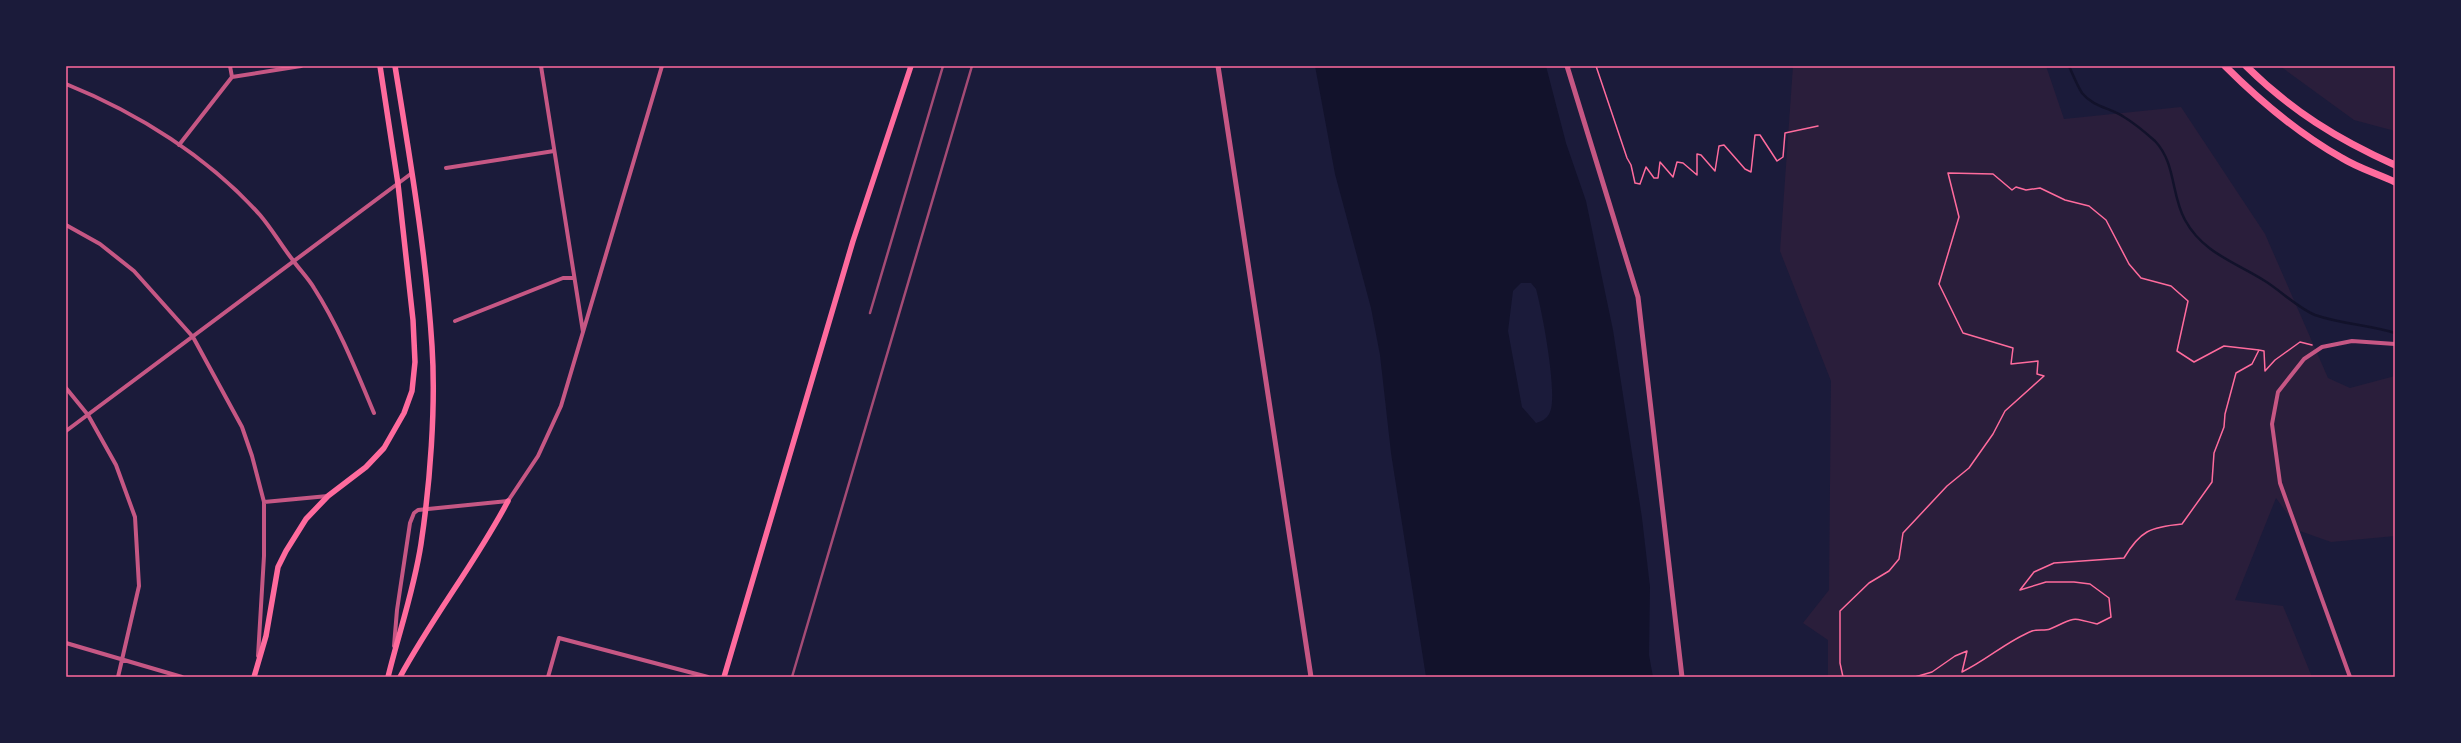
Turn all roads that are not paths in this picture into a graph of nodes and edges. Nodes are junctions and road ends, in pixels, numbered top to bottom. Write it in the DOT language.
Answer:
graph roads {
  1 [pos="230,66"];
  2 [pos="301,66"];
  3 [pos="380,66"];
  4 [pos="395,66"];
  5 [pos="541,66"];
  6 [pos="662,66"];
  7 [pos="911,66"];
  8 [pos="1218,66"];
  9 [pos="1568,66"];
  10 [pos="2225,66"];
  11 [pos="2246,66"];
  12 [pos="232,77"];
  13 [pos="66,84"];
  14 [pos="179,145"];
  15 [pos="554,151"];
  16 [pos="2395,165"];
  17 [pos="446,168"];
  18 [pos="412,173"];
  19 [pos="2395,182"];
  20 [pos="398,184"];
  21 [pos="66,226"];
  22 [pos="294,262"];
  23 [pos="573,278"];
  24 [pos="455,321"];
  25 [pos="583,334"];
  26 [pos="193,337"];
  27 [pos="2395,344"];
  28 [pos="66,388"];
  29 [pos="374,413"];
  30 [pos="88,415"];
  31 [pos="66,431"];
  32 [pos="328,496"];
  33 [pos="508,501"];
  34 [pos="264,502"];
  35 [pos="425,509"];
  36 [pos="66,643"];
  37 [pos="394,654"];
  38 [pos="123,660"];
  39 [pos="258,664"];
  40 [pos="118,677"];
  41 [pos="182,677"];
  42 [pos="254,677"];
  43 [pos="388,677"];
  44 [pos="400,677"];
  45 [pos="548,677"];
  46 [pos="708,677"];
  47 [pos="724,677"];
  48 [pos="1312,677"];
  49 [pos="1682,677"];
  50 [pos="2350,677"];
  1 -- 12 [label="street"];
  2 -- 12 [label="street"];
  3 -- 20 [label="main road"];
  4 -- 18 [label="main road"];
  5 -- 15 [label="street"];
  6 -- 25 [label="street"];
  7 -- 47 [label="main road"];
  8 -- 48 [label="street"];
  9 -- 49 [label="street"];
  10 -- 19 [label="highway"];
  11 -- 16 [label="highway"];
  12 -- 14 [label="street"];
  13 -- 14 [label="street"];
  14 -- 22 [label="street"];
  15 -- 17 [label="street"];
  15 -- 23 [label="street"];
  18 -- 20 [label="street"];
  18 -- 35 [label="main road"];
  20 -- 22 [label="street"];
  20 -- 32 [label="main road"];
  21 -- 26 [label="street"];
  22 -- 26 [label="street"];
  22 -- 29 [label="street"];
  23 -- 24 [label="street"];
  23 -- 25 [label="street"];
  25 -- 33 [label="street"];
  26 -- 30 [label="street"];
  26 -- 34 [label="street"];
  27 -- 50 [label="street"];
  28 -- 30 [label="street"];
  30 -- 31 [label="street"];
  30 -- 38 [label="street"];
  32 -- 34 [label="street"];
  32 -- 39 [label="main road"];
  33 -- 35 [label="street"];
  33 -- 44 [label="main road"];
  34 -- 39 [label="street"];
  35 -- 37 [label="main road"];
  35 -- 37 [label="street"];
  36 -- 38 [label="street"];
  37 -- 43 [label="main road"];
  38 -- 40 [label="street"];
  38 -- 41 [label="street"];
  39 -- 42 [label="main road"];
  45 -- 46 [label="street"];
}
